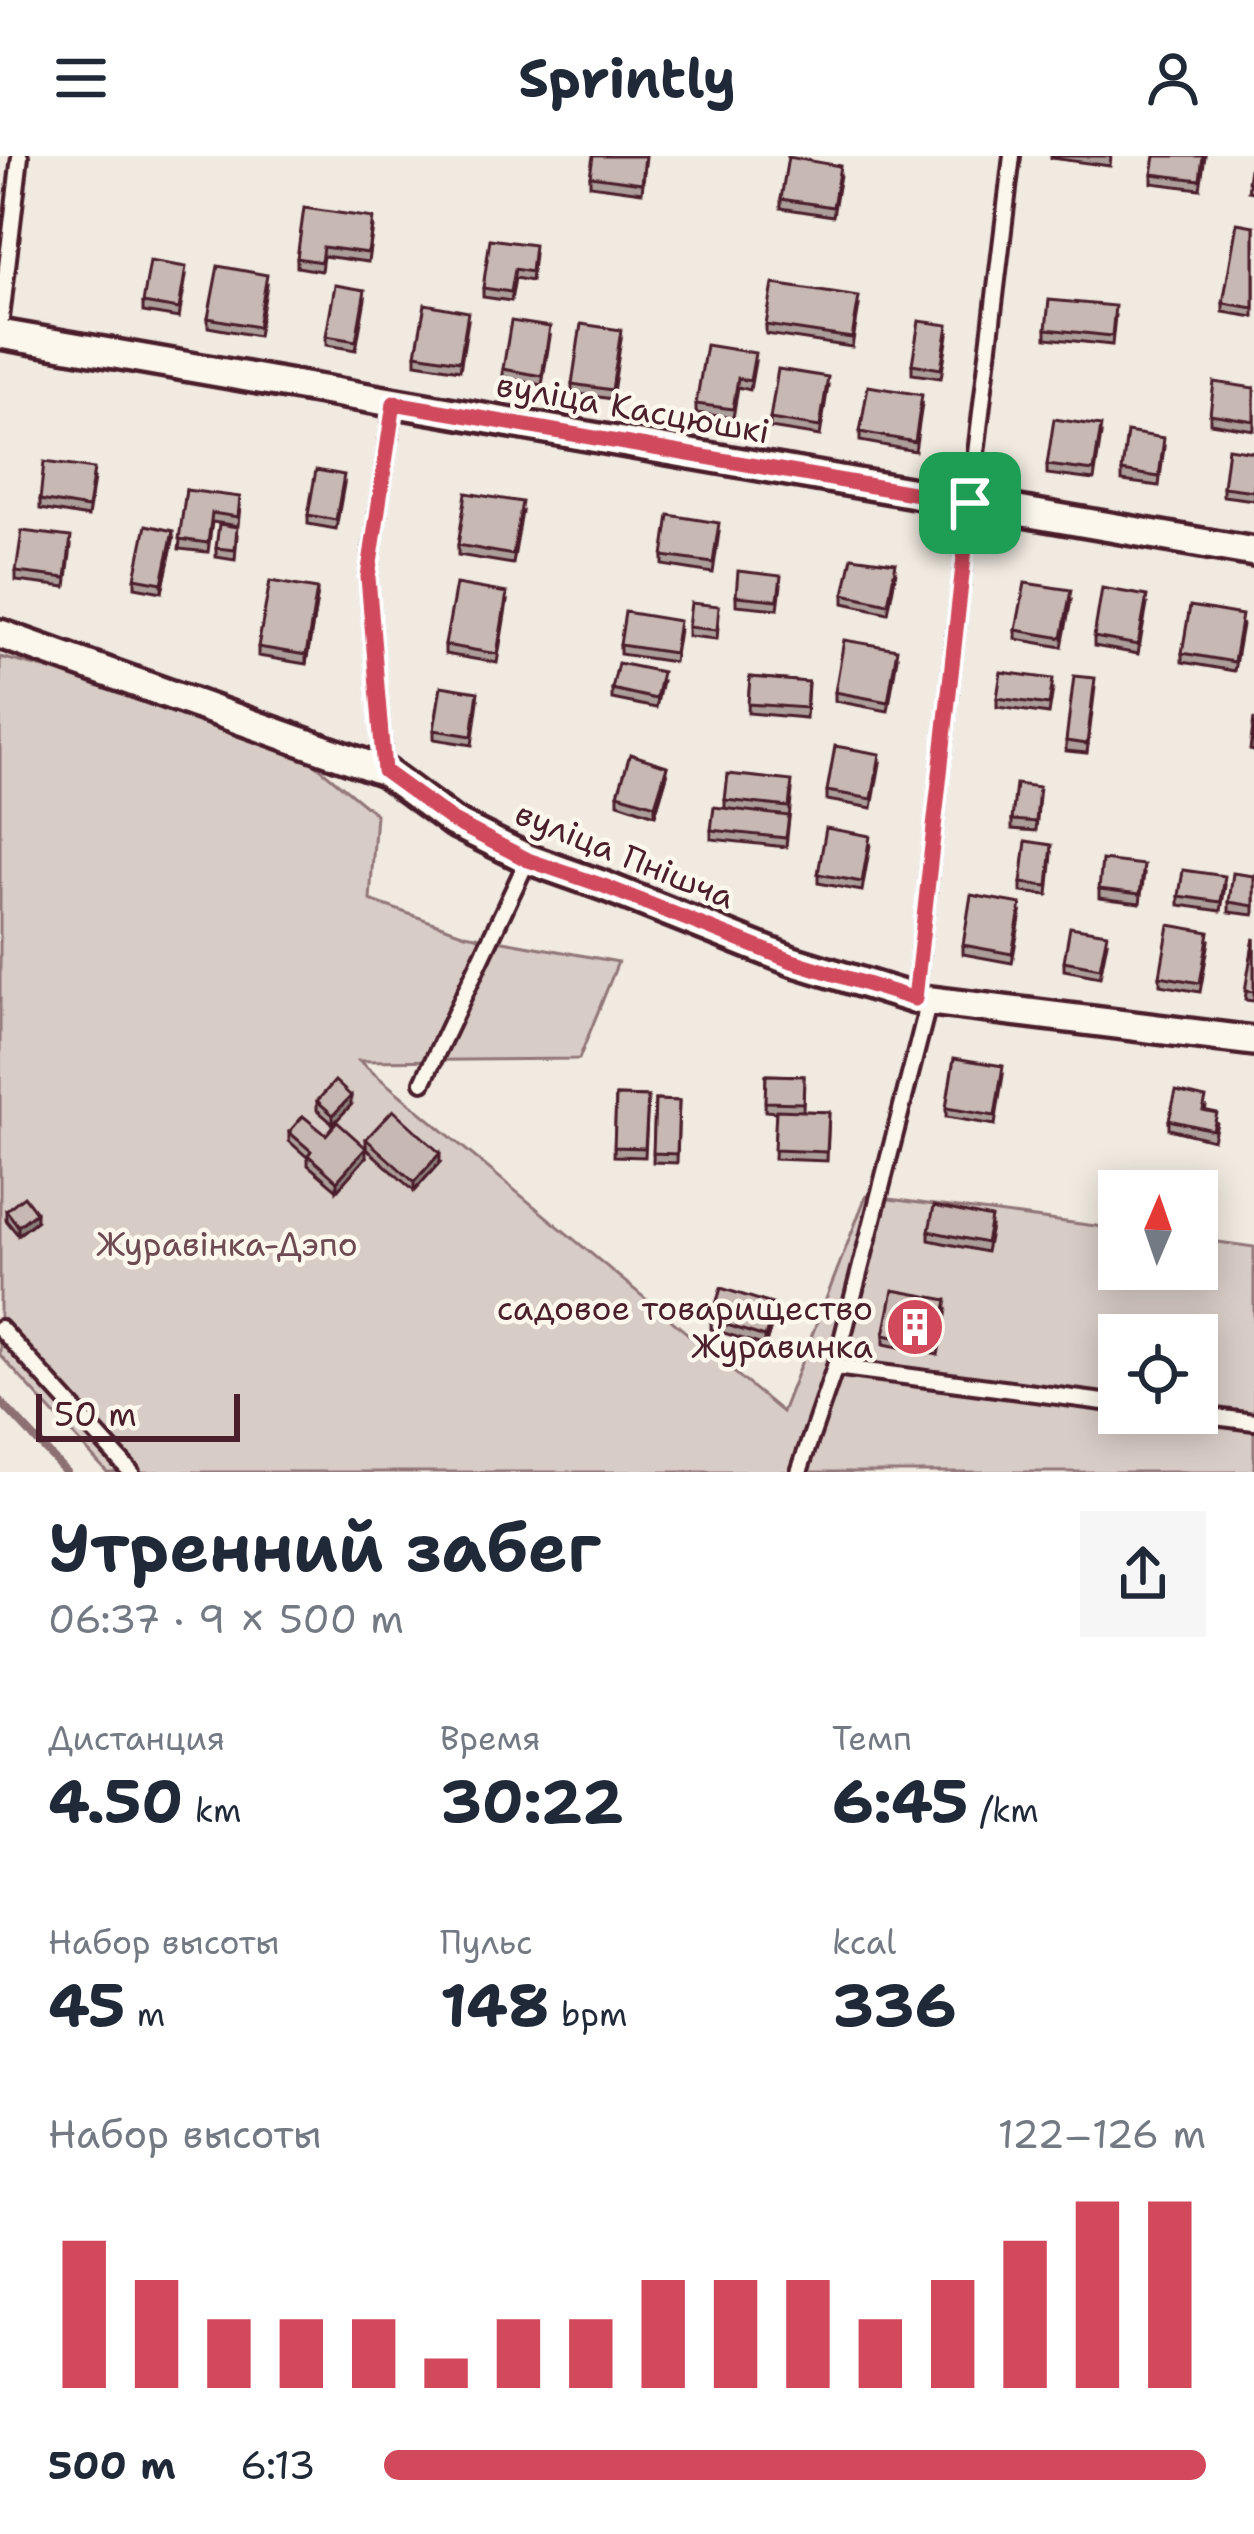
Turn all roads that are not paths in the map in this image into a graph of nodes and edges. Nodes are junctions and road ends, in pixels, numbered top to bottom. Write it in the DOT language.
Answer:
graph roads {
  1 [pos="20,156"];
  2 [pos="1012,156"];
  3 [pos="0,331"];
  4 [pos="394,403"];
  5 [pos="970,503"];
  6 [pos="1254,552"];
  7 [pos="0,634"];
  8 [pos="384,771"];
  9 [pos="528,860"];
  10 [pos="922,1000"];
  11 [pos="1254,1041"];
  12 [pos="423,1082"];
  13 [pos="0,1328"];
  14 [pos="835,1367"];
  15 [pos="1098,1401"];
  16 [pos="1218,1417"];
  17 [pos="1254,1422"];
  18 [pos="131,1472"];
  19 [pos="799,1472"];
  1 -- 3 [label="lane"];
  2 -- 5 [label="lane"];
  3 -- 4 [label="street, вуліца Касцюшкі"];
  4 -- 5 [label="street, вуліца Касцюшкі"];
  4 -- 8 [label="lane"];
  5 -- 6 [label="street, вуліца Касцюшкі"];
  5 -- 10 [label="lane"];
  7 -- 8 [label="street, вуліца Пнішча"];
  8 -- 9 [label="street, вуліца Пнішча"];
  9 -- 10 [label="street, вуліца Пнішча"];
  9 -- 12 [label="lane"];
  10 -- 11 [label="street, вуліца Пнішча"];
  10 -- 14 [label="lane"];
  13 -- 18 [label="lane"];
  14 -- 15 [label="lane"];
  14 -- 19 [label="lane"];
  16 -- 17 [label="lane"];
}
